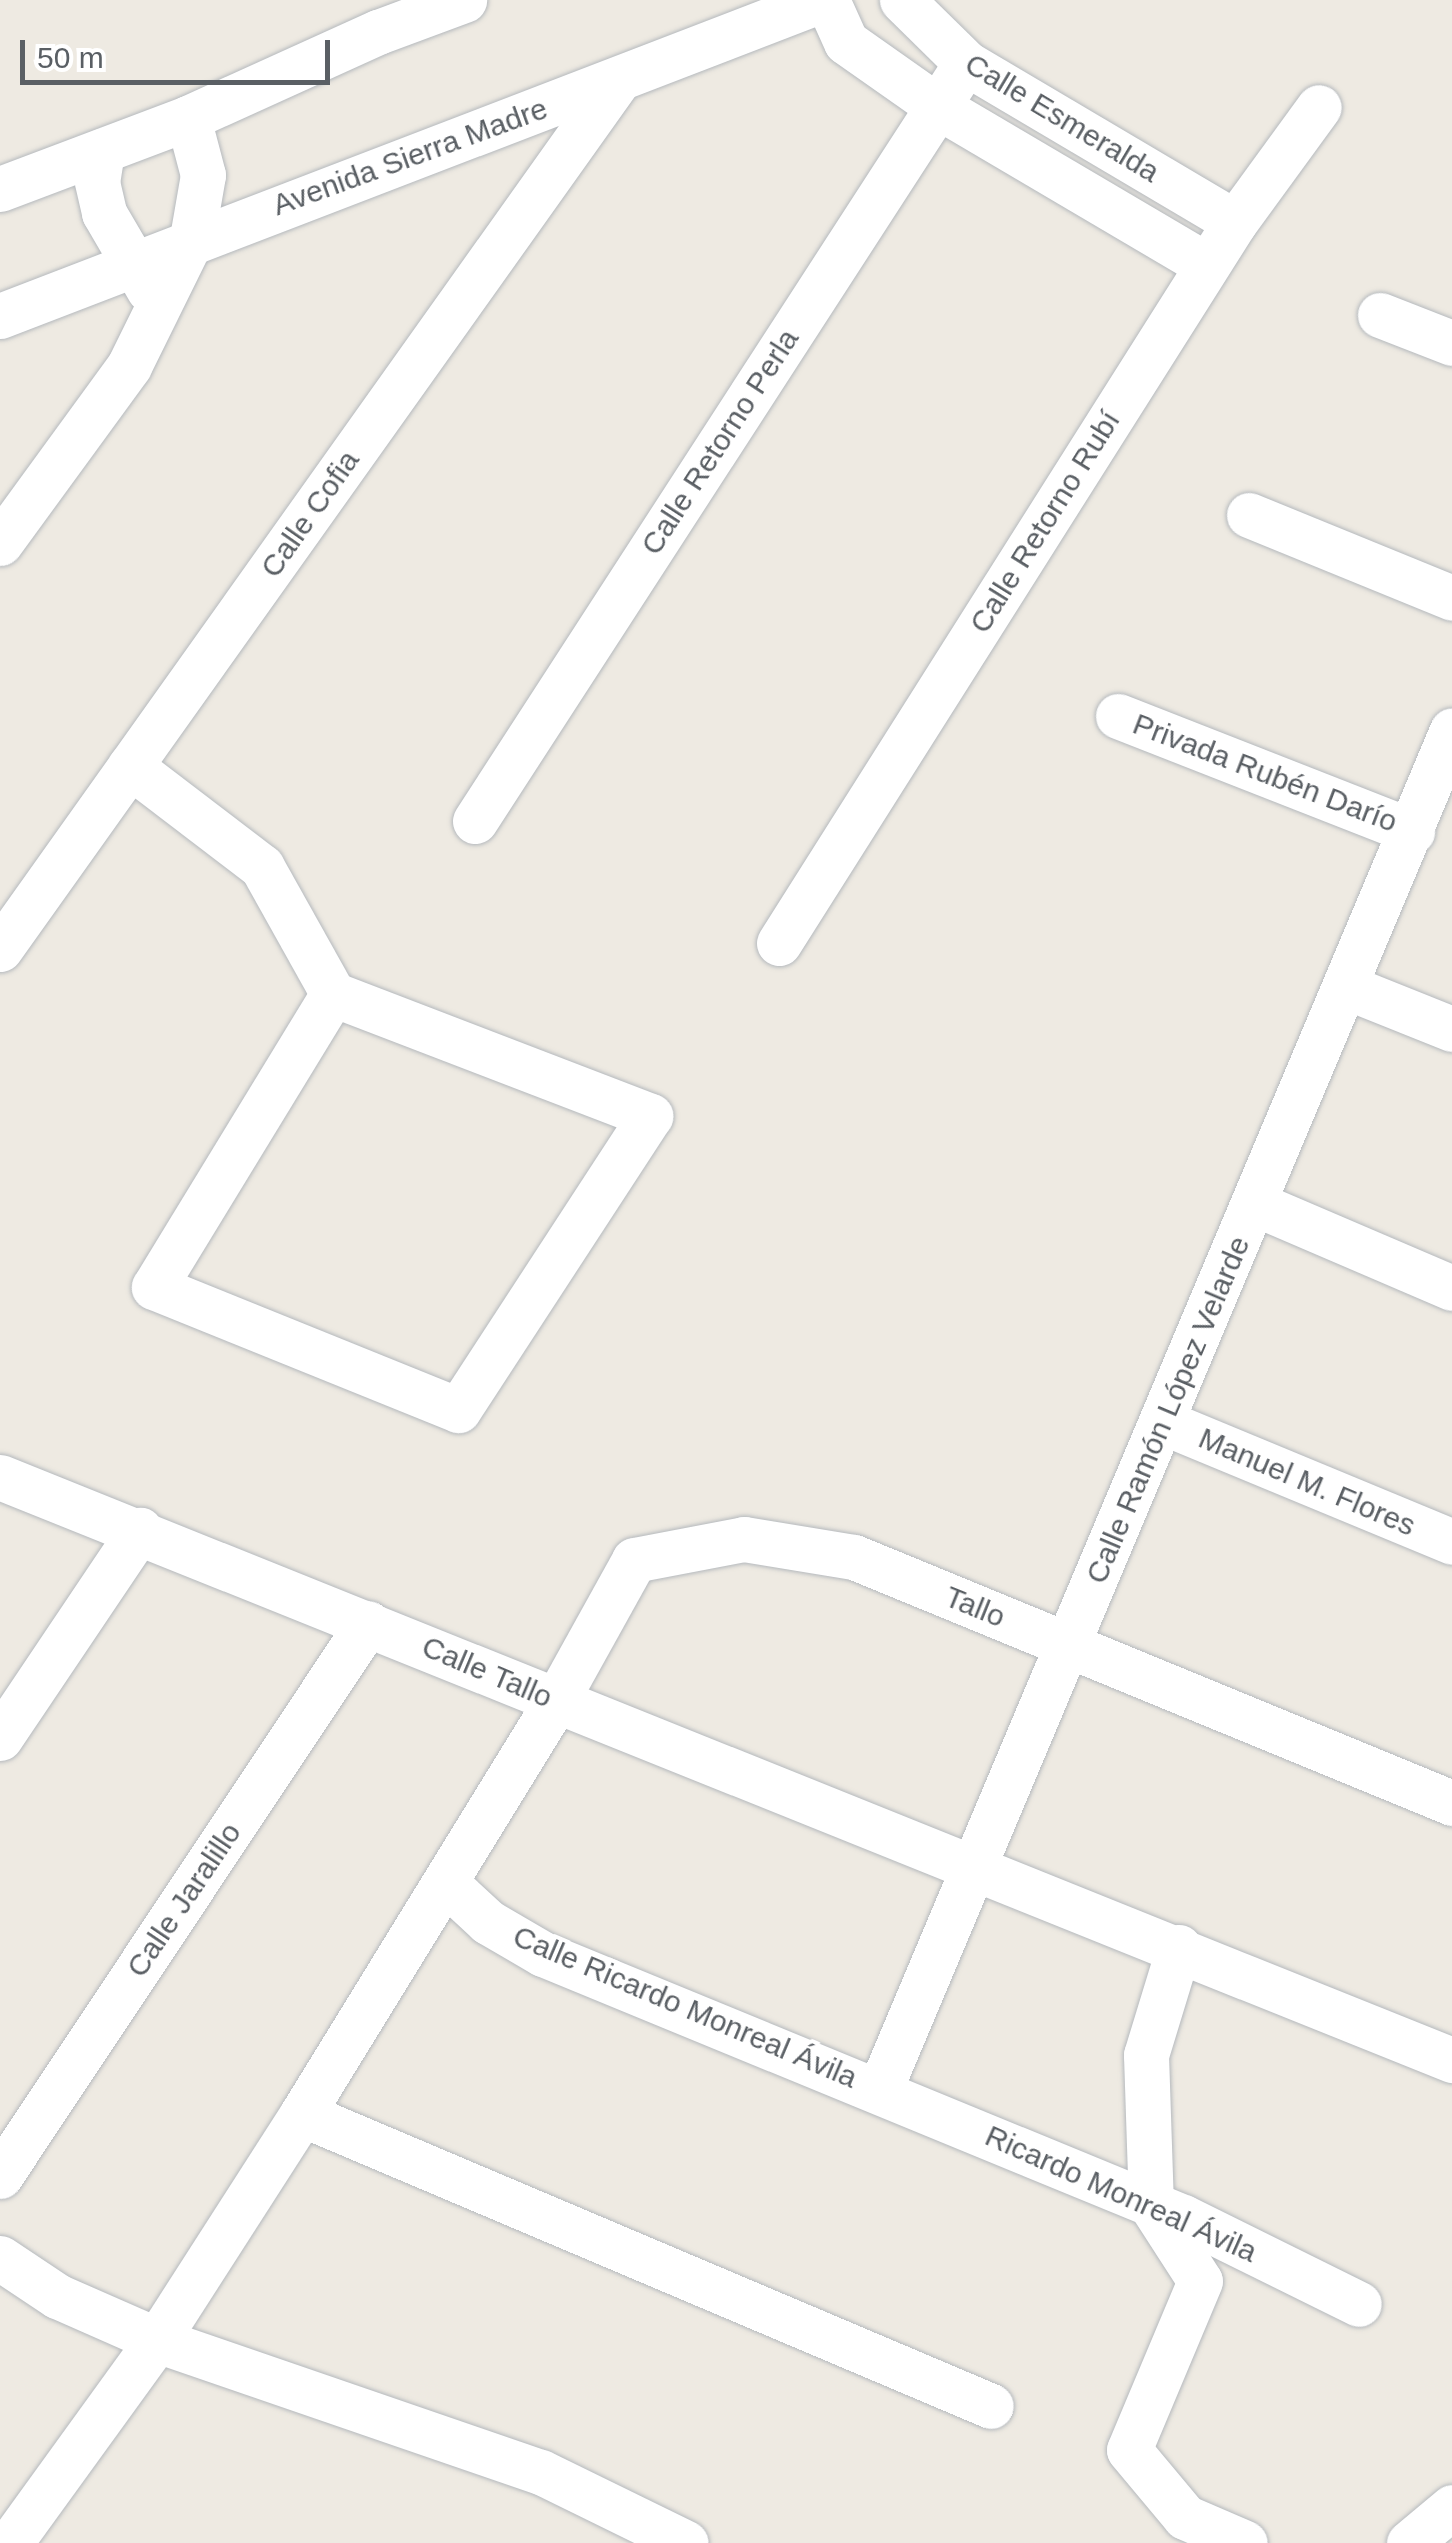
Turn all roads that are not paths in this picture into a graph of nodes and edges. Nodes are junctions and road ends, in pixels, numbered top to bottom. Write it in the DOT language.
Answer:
graph roads {
  1 [pos="464,0"];
  2 [pos="825,0"];
  3 [pos="902,0"];
  4 [pos="372,16"];
  5 [pos="966,63"];
  6 [pos="619,80"];
  7 [pos="937,106"];
  8 [pos="1319,107"];
  9 [pos="188,118"];
  10 [pos="102,150"];
  11 [pos="0,189"];
  12 [pos="1234,222"];
  13 [pos="192,238"];
  14 [pos="1207,265"];
  15 [pos="146,286"];
  16 [pos="1380,315"];
  17 [pos="0,316"];
  18 [pos="1452,343"];
  19 [pos="1250,515"];
  20 [pos="0,543"];
  21 [pos="1452,598"];
  22 [pos="1118,716"];
  23 [pos="1447,758"];
  24 [pos="130,766"];
  25 [pos="475,821"];
  26 [pos="1412,831"];
  27 [pos="779,943"];
  28 [pos="0,949"];
  29 [pos="1347,987"];
  30 [pos="334,994"];
  31 [pos="1452,1030"];
  32 [pos="1256,1204"];
  33 [pos="1452,1288"];
  34 [pos="1163,1422"];
  35 [pos="0,1477"];
  36 [pos="140,1530"];
  37 [pos="1452,1542"];
  38 [pos="368,1623"];
  39 [pos="1066,1647"];
  40 [pos="556,1701"];
  41 [pos="0,1738"];
  42 [pos="1452,1803"];
  43 [pos="974,1867"];
  44 [pos="446,1883"];
  45 [pos="1180,1946"];
  46 [pos="1452,2060"];
  47 [pos="880,2089"];
  48 [pos="302,2114"];
  49 [pos="0,2176"];
  50 [pos="1151,2205"];
  51 [pos="0,2258"];
  52 [pos="1359,2304"];
  53 [pos="158,2340"];
  54 [pos="991,2406"];
  55 [pos="1452,2507"];
  56 [pos="10,2543"];
  57 [pos="686,2543"];
  58 [pos="1245,2543"];
  59 [pos="1409,2543"];
  1 -- 4 [label="street"];
  2 -- 6 [label="street, Avenida Sierra Madre"];
  2 -- 7 [label="street"];
  3 -- 5 [label="street, Calle Esmeralda"];
  4 -- 9 [label="street"];
  5 -- 7 [label="street, Calle Retorno Perla"];
  5 -- 12 [label="street, Calle Esmeralda"];
  6 -- 13 [label="street, Avenida Sierra Madre"];
  6 -- 24 [label="street, Calle Cofia"];
  7 -- 14 [label="street"];
  7 -- 25 [label="street, Calle Retorno Perla"];
  8 -- 12 [label="street, Calle Retorno Rubí"];
  9 -- 10 [label="street"];
  9 -- 13 [label="street"];
  10 -- 11 [label="street"];
  10 -- 15 [label="street"];
  12 -- 14 [label="street, Calle Retorno Rubí"];
  13 -- 15 [label="street, Avenida Sierra Madre"];
  14 -- 27 [label="street, Calle Retorno Rubí"];
  15 -- 17 [label="street, Avenida Sierra Madre"];
  15 -- 20 [label="street"];
  16 -- 18 [label="street"];
  19 -- 21 [label="street"];
  22 -- 26 [label="street, Privada Rubén Darío"];
  23 -- 26 [label="street, Calle Ramón López Velarde"];
  24 -- 28 [label="street, Calle Cofia"];
  24 -- 30 [label="street"];
  26 -- 29 [label="street, Calle Ramón López Velarde"];
  29 -- 31 [label="street"];
  29 -- 32 [label="street, Calle Ramón López Velarde"];
  30 -- 30 [label="street"];
  32 -- 33 [label="street"];
  32 -- 34 [label="street, Calle Ramón López Velarde"];
  34 -- 37 [label="street, Manuel M. Flores"];
  34 -- 39 [label="street, Calle Ramón López Velarde"];
  35 -- 36 [label="street, Calle Tallo"];
  36 -- 38 [label="street, Calle Tallo"];
  36 -- 41 [label="street"];
  38 -- 40 [label="street, Calle Tallo"];
  38 -- 49 [label="street, Calle Jaralillo"];
  39 -- 40 [label="street, Tallo"];
  39 -- 42 [label="street, Tallo"];
  39 -- 43 [label="street, Calle Ramón López Velarde"];
  40 -- 43 [label="street, Calle Tallo"];
  40 -- 44 [label="street"];
  43 -- 45 [label="street"];
  43 -- 47 [label="street, Calle Ramón López Velarde"];
  44 -- 47 [label="street, Calle Ricardo Monreal Ávila"];
  44 -- 48 [label="street"];
  45 -- 46 [label="street"];
  45 -- 50 [label="street"];
  47 -- 50 [label="street, Ricardo Monreal Ávila"];
  48 -- 53 [label="street"];
  48 -- 54 [label="street"];
  50 -- 52 [label="street, Ricardo Monreal Ávila"];
  50 -- 58 [label="street"];
  51 -- 53 [label="street"];
  53 -- 56 [label="street"];
  53 -- 57 [label="street"];
  55 -- 59 [label="street"];
}
